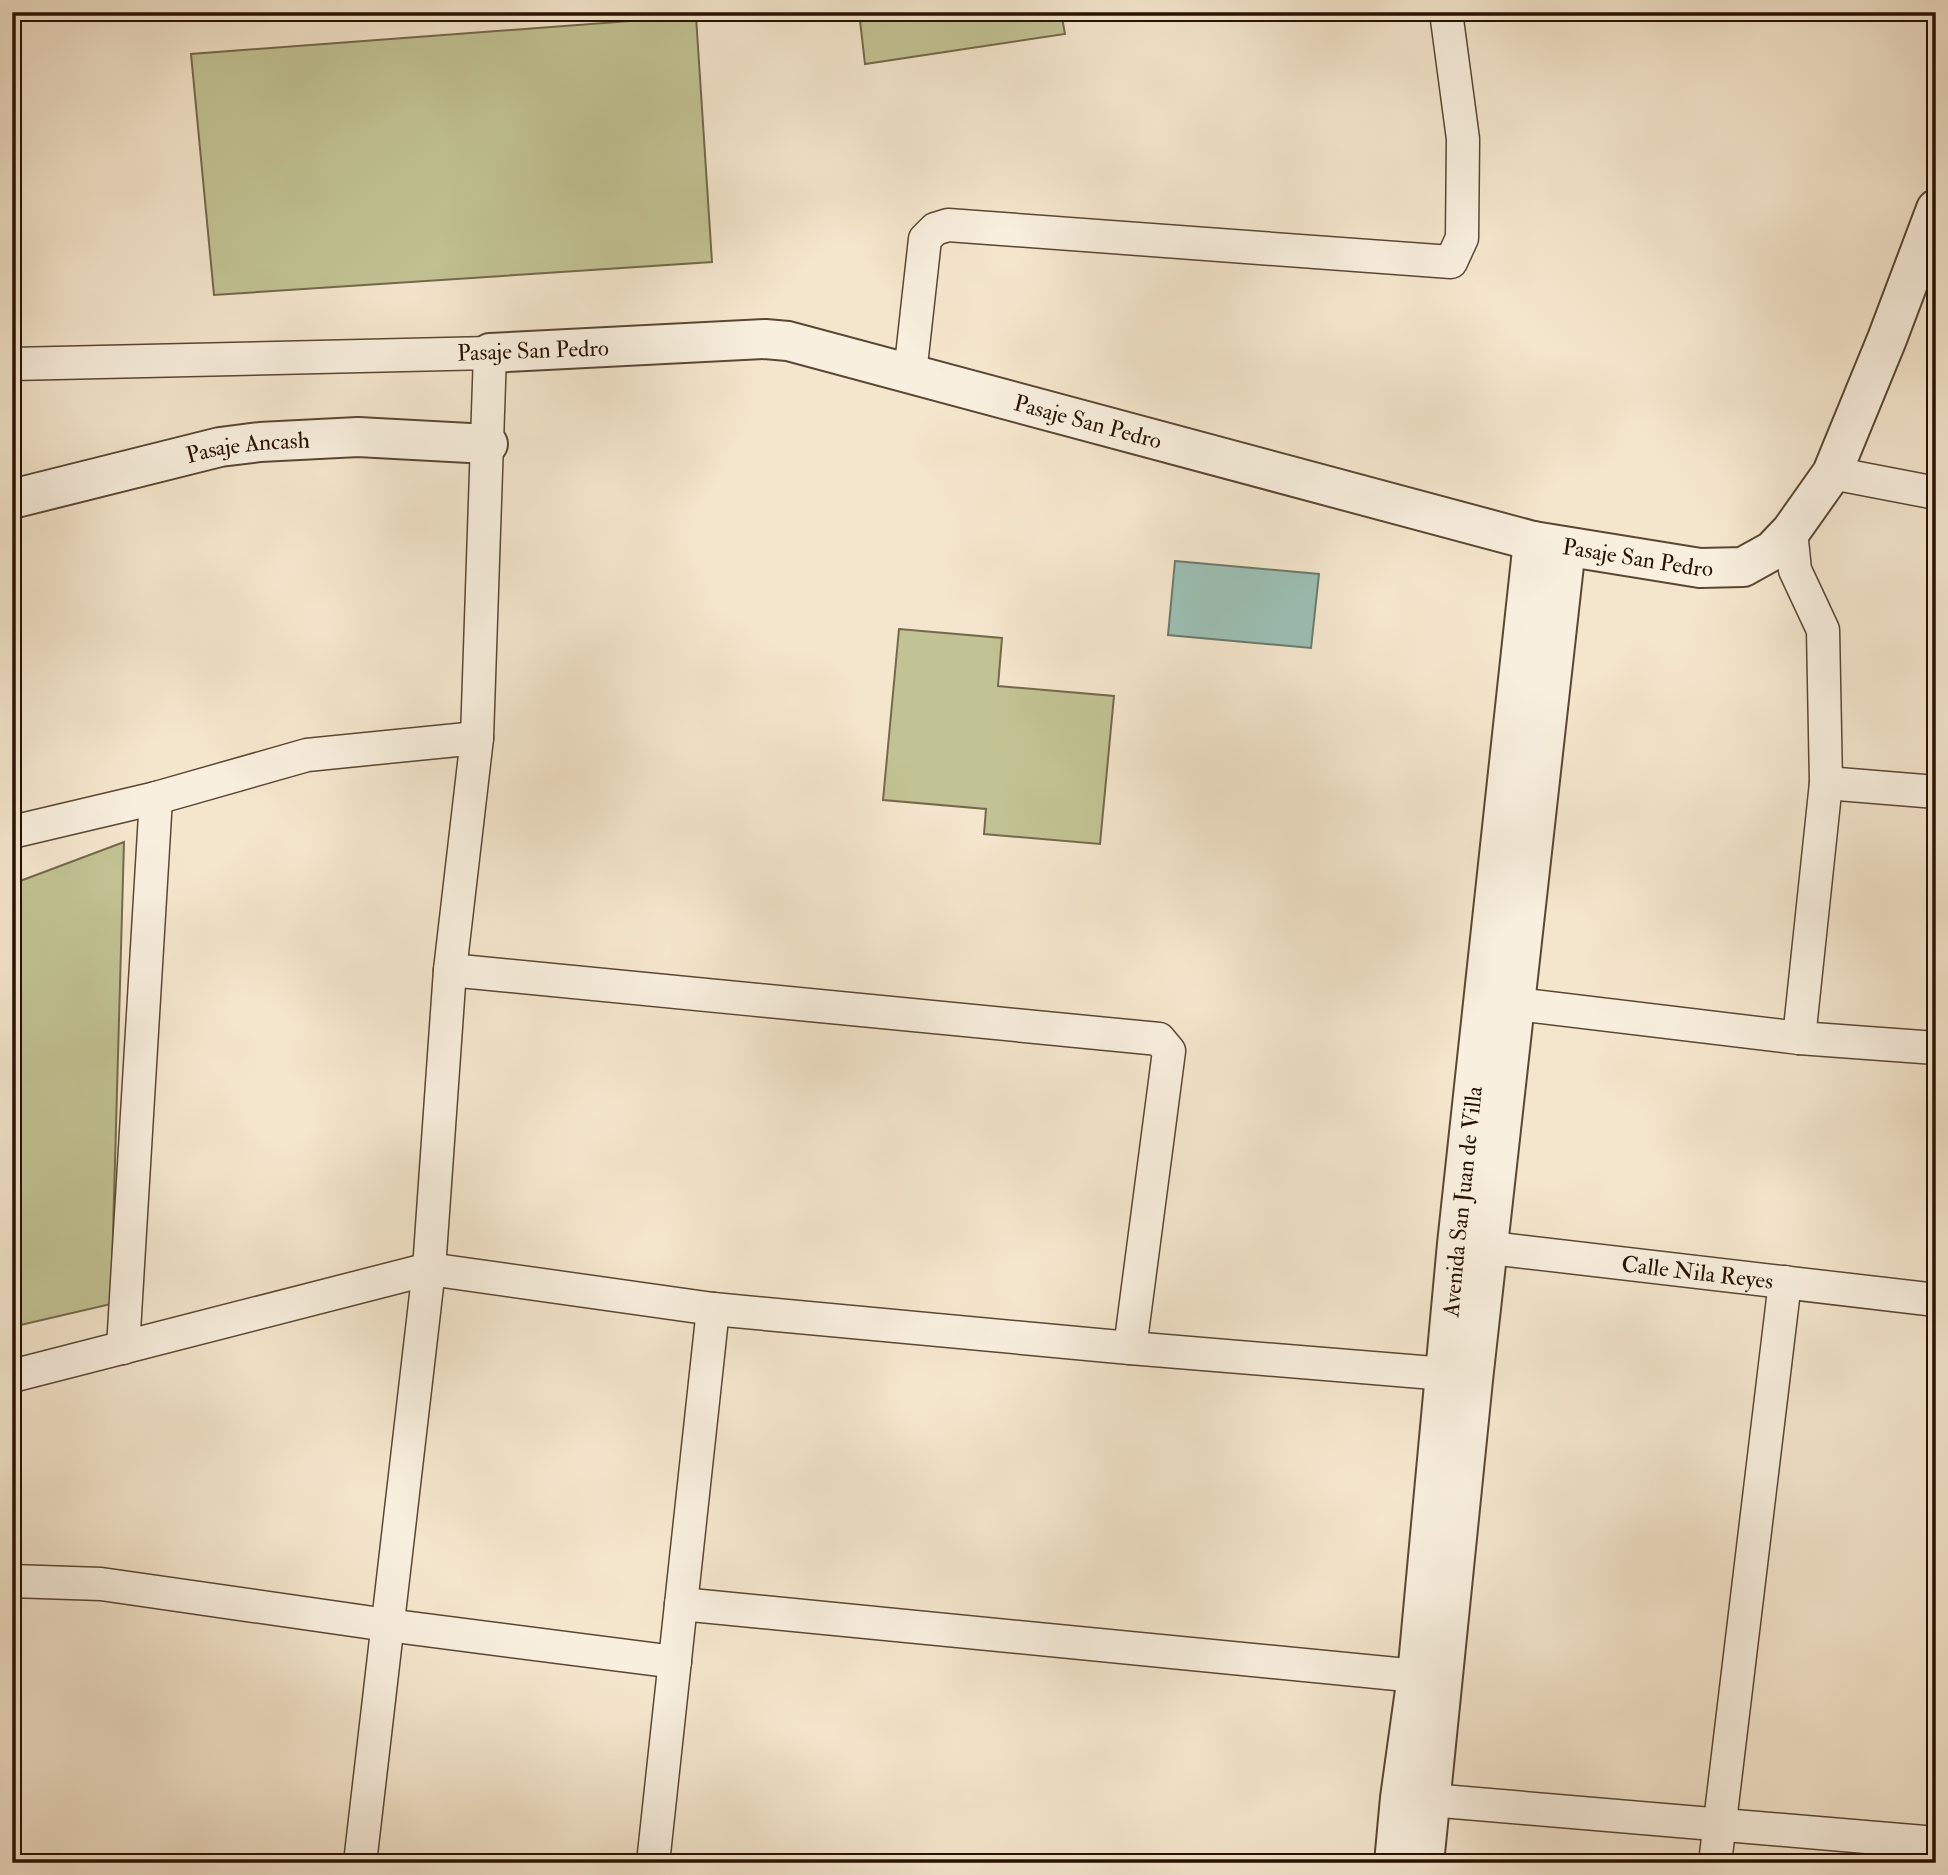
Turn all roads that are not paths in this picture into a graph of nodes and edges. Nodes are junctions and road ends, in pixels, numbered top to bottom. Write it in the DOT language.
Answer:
graph roads {
  1 [pos="1446,12"];
  2 [pos="1936,209"];
  3 [pos="489,353"];
  4 [pos="12,362"];
  5 [pos="910,374"];
  6 [pos="488,444"];
  7 [pos="1832,473"];
  8 [pos="1936,494"];
  9 [pos="12,499"];
  10 [pos="1791,531"];
  11 [pos="1550,544"];
  12 [pos="477,738"];
  13 [pos="1826,782"];
  14 [pos="1936,792"];
  15 [pos="156,798"];
  16 [pos="12,832"];
  17 [pos="450,970"];
  18 [pos="1499,1002"];
  19 [pos="1799,1038"];
  20 [pos="1936,1048"];
  21 [pos="1473,1246"];
  22 [pos="429,1269"];
  23 [pos="1785,1282"];
  24 [pos="1936,1300"];
  25 [pos="713,1309"];
  26 [pos="123,1348"];
  27 [pos="1130,1348"];
  28 [pos="12,1376"];
  29 [pos="1460,1377"];
  30 [pos="12,1581"];
  31 [pos="681,1604"];
  32 [pos="387,1625"];
  33 [pos="674,1662"];
  34 [pos="1417,1676"];
  35 [pos="1415,1799"];
  36 [pos="1720,1824"];
  37 [pos="1936,1843"];
  38 [pos="360,1863"];
  39 [pos="653,1863"];
  40 [pos="1394,1863"];
  41 [pos="1424,1863"];
  42 [pos="1715,1863"];
  1 -- 5 [label="street"];
  2 -- 7 [label="street, Pasaje San Pedro"];
  3 -- 4 [label="street, Pasaje San Pedro"];
  3 -- 5 [label="street, Pasaje San Pedro"];
  3 -- 6 [label="street"];
  5 -- 11 [label="street, Pasaje San Pedro"];
  6 -- 9 [label="street, Pasaje Ancash"];
  6 -- 12 [label="street"];
  7 -- 8 [label="street"];
  7 -- 10 [label="street, Pasaje San Pedro"];
  10 -- 11 [label="street, Pasaje San Pedro"];
  10 -- 13 [label="street"];
  11 -- 18 [label="street, Avenida San Juan de Villa"];
  12 -- 15 [label="street"];
  12 -- 17 [label="street"];
  13 -- 14 [label="street"];
  13 -- 19 [label="street"];
  15 -- 16 [label="street"];
  15 -- 26 [label="street"];
  17 -- 22 [label="street"];
  17 -- 27 [label="street"];
  18 -- 19 [label="street"];
  18 -- 21 [label="street, Avenida San Juan de Villa"];
  19 -- 20 [label="street"];
  21 -- 23 [label="street, Calle Nila Reyes"];
  21 -- 29 [label="street, Avenida San Juan de Villa"];
  22 -- 25 [label="street"];
  22 -- 26 [label="street"];
  22 -- 32 [label="street"];
  23 -- 24 [label="street, Calle Nila Reyes"];
  23 -- 36 [label="street"];
  25 -- 27 [label="street"];
  25 -- 31 [label="street"];
  26 -- 28 [label="street"];
  27 -- 29 [label="street"];
  29 -- 34 [label="street, Avenida San Juan de Villa"];
  29 -- 35 [label="street, Avenida San Juan de Villa"];
  30 -- 32 [label="street"];
  31 -- 33 [label="street"];
  31 -- 34 [label="street"];
  32 -- 33 [label="street"];
  32 -- 38 [label="street"];
  33 -- 39 [label="street"];
  34 -- 35 [label="street, Avenida San Juan de Villa"];
  35 -- 36 [label="street"];
  35 -- 40 [label="street, Avenida San Juan de Villa"];
  35 -- 41 [label="street, Avenida San Juan de Villa"];
  36 -- 37 [label="street"];
  36 -- 42 [label="street"];
}
